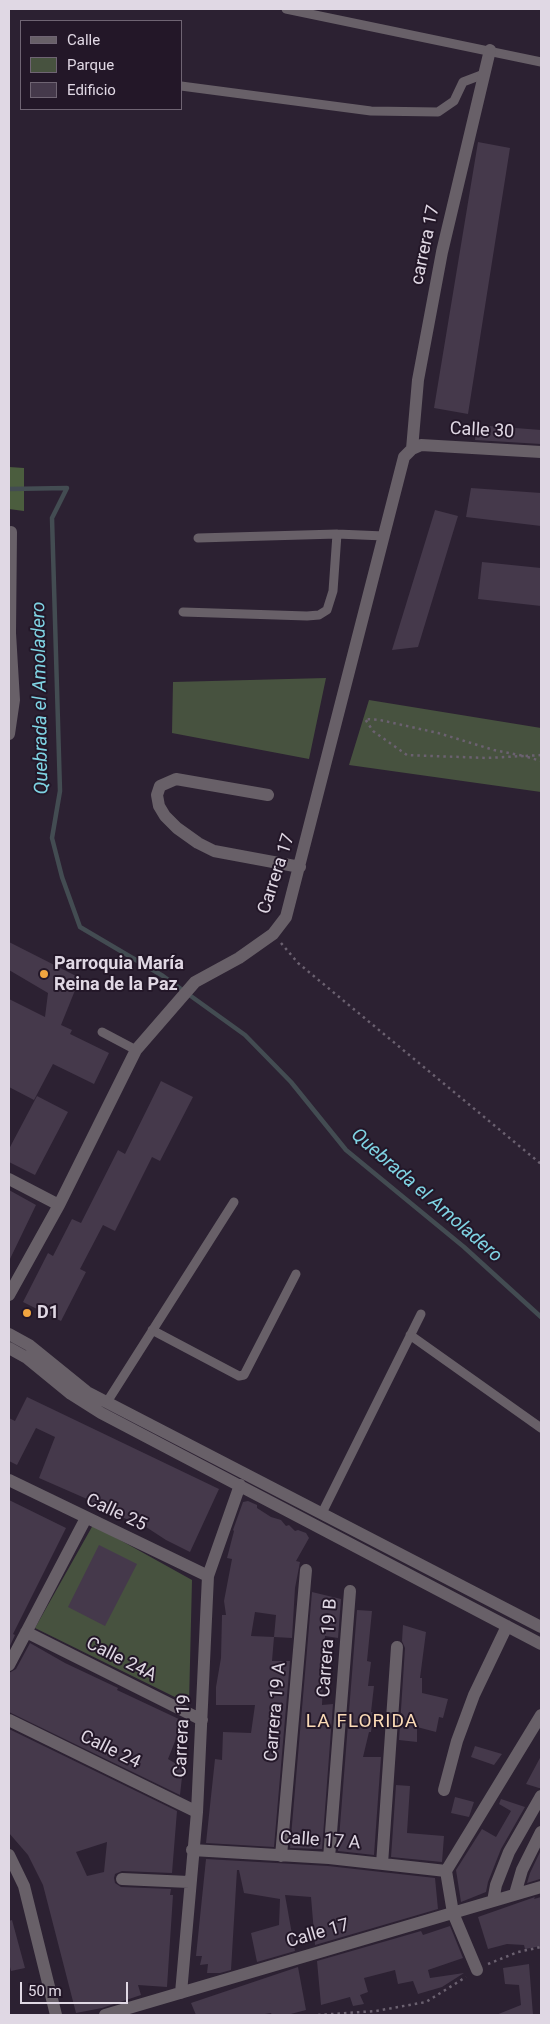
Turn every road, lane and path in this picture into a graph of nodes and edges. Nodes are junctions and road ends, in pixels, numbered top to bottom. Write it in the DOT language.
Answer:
graph roads {
  1 [pos="286,9"];
  2 [pos="490,50"];
  3 [pos="541,62"];
  4 [pos="484,74"];
  5 [pos="182,86"];
  6 [pos="416,447"];
  7 [pos="541,452"];
  8 [pos="11,532"];
  9 [pos="338,534"];
  10 [pos="384,536"];
  11 [pos="198,538"];
  12 [pos="10,565"];
  13 [pos="183,612"];
  14 [pos="10,633"];
  15 [pos="9,734"];
  16 [pos="541,755"];
  17 [pos="524,756"];
  18 [pos="541,761"];
  19 [pos="268,794"];
  20 [pos="300,867"];
  21 [pos="273,934"];
  22 [pos="102,1032"];
  23 [pos="136,1050"];
  24 [pos="541,1164"];
  25 [pos="9,1179"];
  26 [pos="234,1202"];
  27 [pos="59,1206"];
  28 [pos="296,1274"];
  29 [pos="9,1295"];
  30 [pos="421,1314"];
  31 [pos="152,1330"];
  32 [pos="9,1334"];
  33 [pos="410,1335"];
  34 [pos="9,1348"];
  35 [pos="107,1402"];
  36 [pos="541,1428"];
  37 [pos="9,1480"];
  38 [pos="240,1485"];
  39 [pos="322,1513"];
  40 [pos="86,1518"];
  41 [pos="306,1570"];
  42 [pos="208,1576"];
  43 [pos="350,1591"];
  44 [pos="507,1626"];
  45 [pos="541,1628"];
  46 [pos="26,1632"];
  47 [pos="541,1644"];
  48 [pos="397,1647"];
  49 [pos="9,1665"];
  50 [pos="541,1715"];
  51 [pos="9,1720"];
  52 [pos="202,1720"];
  53 [pos="444,1790"];
  54 [pos="541,1796"];
  55 [pos="196,1812"];
  56 [pos="541,1832"];
  57 [pos="192,1850"];
  58 [pos="9,1855"];
  59 [pos="281,1856"];
  60 [pos="330,1858"];
  61 [pos="382,1864"];
  62 [pos="446,1871"];
  63 [pos="122,1879"];
  64 [pos="189,1882"];
  65 [pos="541,1887"];
  66 [pos="514,1894"];
  67 [pos="493,1901"];
  68 [pos="452,1913"];
  69 [pos="541,1947"];
  70 [pos="477,1970"];
  71 [pos="180,1993"];
  72 [pos="56,2015"];
  73 [pos="105,2015"];
  74 [pos="318,2015"];
  1 -- 2 [label="lane"];
  2 -- 3 [label="lane"];
  2 -- 4 [label="street, carrera 17"];
  4 -- 5 [label="lane"];
  4 -- 6 [label="street, carrera 17"];
  6 -- 7 [label="street, Calle 30"];
  6 -- 10 [label="street, Carrera 17"];
  8 -- 12 [label="street"];
  9 -- 10 [label="lane"];
  9 -- 11 [label="lane"];
  9 -- 13 [label="lane"];
  10 -- 20 [label="street, Carrera 17"];
  12 -- 14 [label="street"];
  14 -- 15 [label="street"];
  16 -- 17 [label="path"];
  17 -- 17 [label="path"];
  17 -- 18 [label="path"];
  19 -- 20 [label="street"];
  20 -- 21 [label="street, Carrera 17"];
  21 -- 23 [label="street, Carrera 17"];
  21 -- 24 [label="path"];
  22 -- 23 [label="lane"];
  23 -- 27 [label="street, Carrera 17"];
  25 -- 27 [label="street"];
  26 -- 31 [label="lane"];
  27 -- 29 [label="street, Carrera 17"];
  28 -- 31 [label="lane"];
  30 -- 33 [label="lane"];
  31 -- 35 [label="lane"];
  32 -- 35 [label="street"];
  33 -- 36 [label="lane"];
  33 -- 39 [label="lane"];
  34 -- 38 [label="street"];
  35 -- 39 [label="street"];
  37 -- 40 [label="street, Calle 25"];
  38 -- 42 [label="street, Carrera 19"];
  38 -- 44 [label="street"];
  39 -- 45 [label="street"];
  40 -- 42 [label="street, Calle 25"];
  40 -- 46 [label="street"];
  41 -- 59 [label="street, Carrera 19 A"];
  42 -- 52 [label="street, Carrera 19"];
  43 -- 60 [label="street, Carrera 19 B"];
  44 -- 47 [label="street"];
  44 -- 53 [label="street"];
  46 -- 49 [label="street"];
  46 -- 52 [label="street, Calle 24A"];
  48 -- 61 [label="street"];
  50 -- 62 [label="street"];
  51 -- 55 [label="street, Calle 24"];
  52 -- 55 [label="street, Carrera 19"];
  54 -- 67 [label="street"];
  55 -- 57 [label="street, Carrera 19"];
  56 -- 66 [label="street"];
  57 -- 59 [label="street, Calle 17 A"];
  57 -- 64 [label="street, Carrera 19"];
  58 -- 72 [label="street"];
  59 -- 60 [label="street, Calle 17 A"];
  60 -- 61 [label="street, Calle 17 A"];
  61 -- 62 [label="street, Calle 17 A"];
  62 -- 68 [label="street"];
  63 -- 64 [label="street"];
  64 -- 71 [label="street, Carrera 19"];
  65 -- 66 [label="street, Calle 17"];
  66 -- 67 [label="street, Calle 17"];
  67 -- 68 [label="street, Calle 17"];
  68 -- 70 [label="street"];
  68 -- 71 [label="street, Calle 17"];
  69 -- 70 [label="path"];
  70 -- 74 [label="path"];
  71 -- 73 [label="street, Calle 17"];
}
